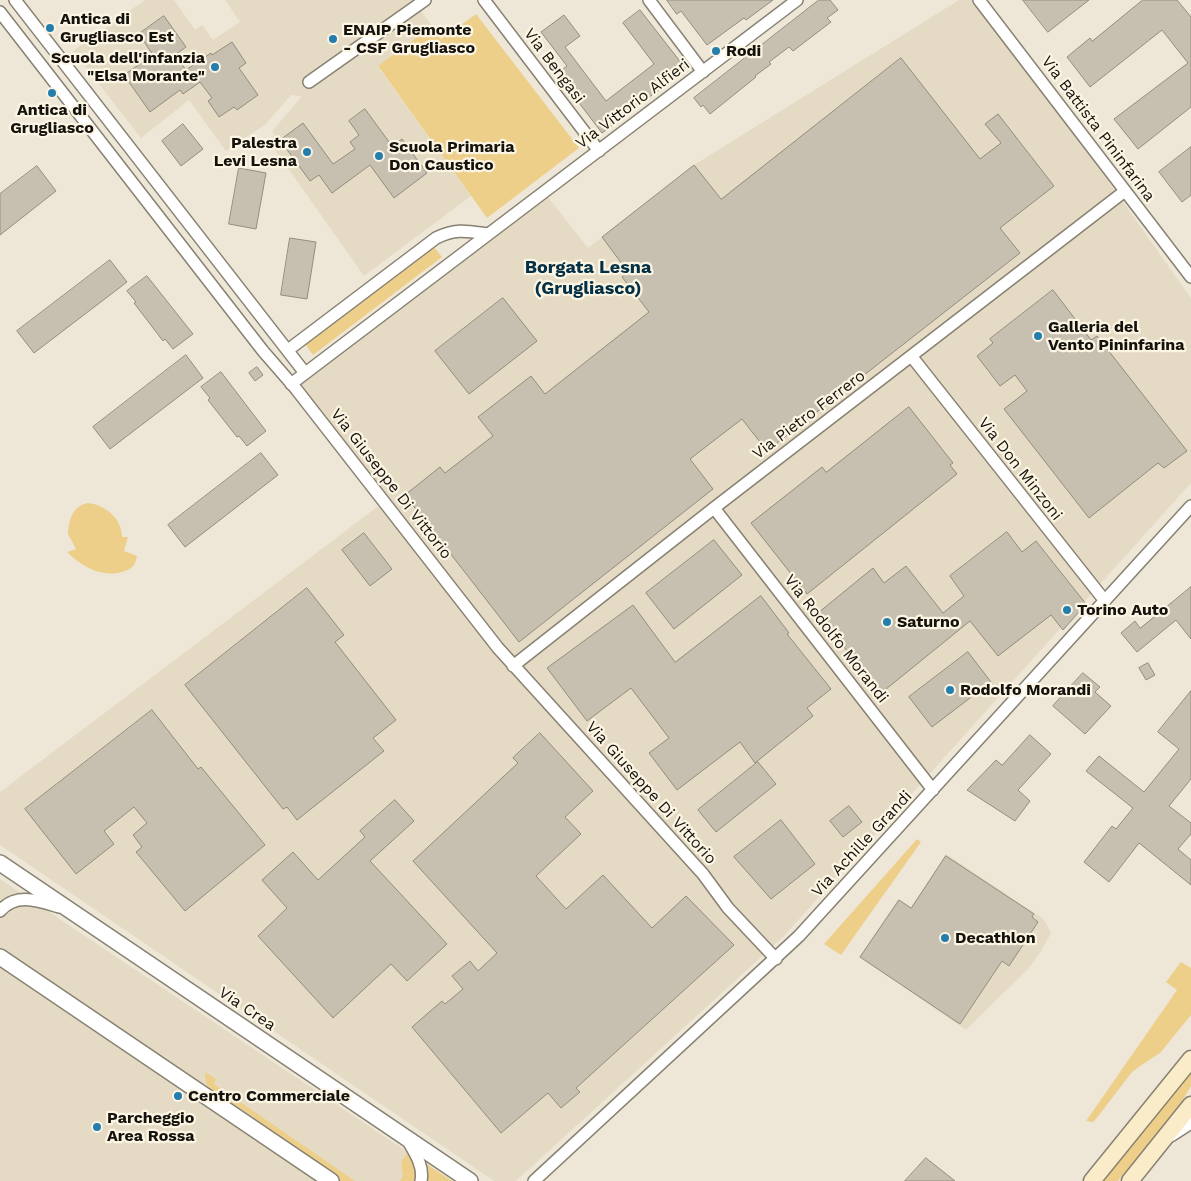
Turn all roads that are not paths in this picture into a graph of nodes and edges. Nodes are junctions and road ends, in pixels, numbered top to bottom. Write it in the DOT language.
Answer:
graph roads {
  1 [pos="15,0"];
  2 [pos="425,0"];
  3 [pos="484,0"];
  4 [pos="649,0"];
  5 [pos="797,0"];
  6 [pos="979,0"];
  7 [pos="0,12"];
  8 [pos="703,72"];
  9 [pos="309,82"];
  10 [pos="599,151"];
  11 [pos="1125,191"];
  12 [pos="488,234"];
  13 [pos="1191,277"];
  14 [pos="288,350"];
  15 [pos="912,356"];
  16 [pos="305,373"];
  17 [pos="291,384"];
  18 [pos="1191,506"];
  19 [pos="714,508"];
  20 [pos="1104,601"];
  21 [pos="513,666"];
  22 [pos="933,790"];
  23 [pos="0,863"];
  24 [pos="68,909"];
  25 [pos="0,911"];
  26 [pos="0,947"];
  27 [pos="0,957"];
  28 [pos="776,959"];
  29 [pos="15,966"];
  30 [pos="1191,1059"];
  31 [pos="1191,1106"];
  32 [pos="1191,1123"];
  33 [pos="407,1138"];
  34 [pos="1161,1142"];
  35 [pos="332,1181"];
  36 [pos="421,1181"];
  37 [pos="470,1181"];
  38 [pos="534,1181"];
  39 [pos="1092,1181"];
  40 [pos="1130,1181"];
  1 -- 14 [label="street"];
  2 -- 9 [label="street"];
  3 -- 10 [label="street, Via Bengasi"];
  4 -- 8 [label="street"];
  5 -- 8 [label="street, Via Vittorio Alfieri"];
  6 -- 11 [label="street, Via Battista Pininfarina"];
  7 -- 17 [label="street, Via Giuseppe Di Vittorio"];
  8 -- 10 [label="street, Via Vittorio Alfieri"];
  10 -- 12 [label="street, Via Vittorio Alfieri"];
  11 -- 13 [label="street, Via Battista Pininfarina"];
  11 -- 15 [label="street, Via Pietro Ferrero"];
  12 -- 14 [label="street"];
  12 -- 16 [label="street, Via Vittorio Alfieri"];
  14 -- 16 [label="street"];
  15 -- 19 [label="street, Via Pietro Ferrero"];
  15 -- 20 [label="street, Via Don Minzoni"];
  16 -- 17 [label="street, Via Vittorio Alfieri"];
  17 -- 21 [label="street, Via Giuseppe Di Vittorio"];
  18 -- 20 [label="street, Via Achille Grandi"];
  19 -- 21 [label="street, Via Pietro Ferrero"];
  19 -- 22 [label="street, Via Rodolfo Morandi"];
  20 -- 22 [label="street, Via Achille Grandi"];
  21 -- 28 [label="street, Via Giuseppe Di Vittorio"];
  22 -- 28 [label="street, Via Achille Grandi"];
  23 -- 24 [label="street, Via Crea"];
  24 -- 25 [label="street, Via Crea"];
  24 -- 33 [label="street, Via Crea"];
  26 -- 29 [label="street"];
  27 -- 29 [label="street"];
  28 -- 38 [label="street, Via Achille Grandi"];
  29 -- 35 [label="street"];
  30 -- 39 [label="main road"];
  31 -- 34 [label="main road"];
  32 -- 34 [label="street"];
  33 -- 36 [label="street, Via Crea"];
  33 -- 37 [label="street, Via Crea"];
  34 -- 40 [label="main road"];
}
